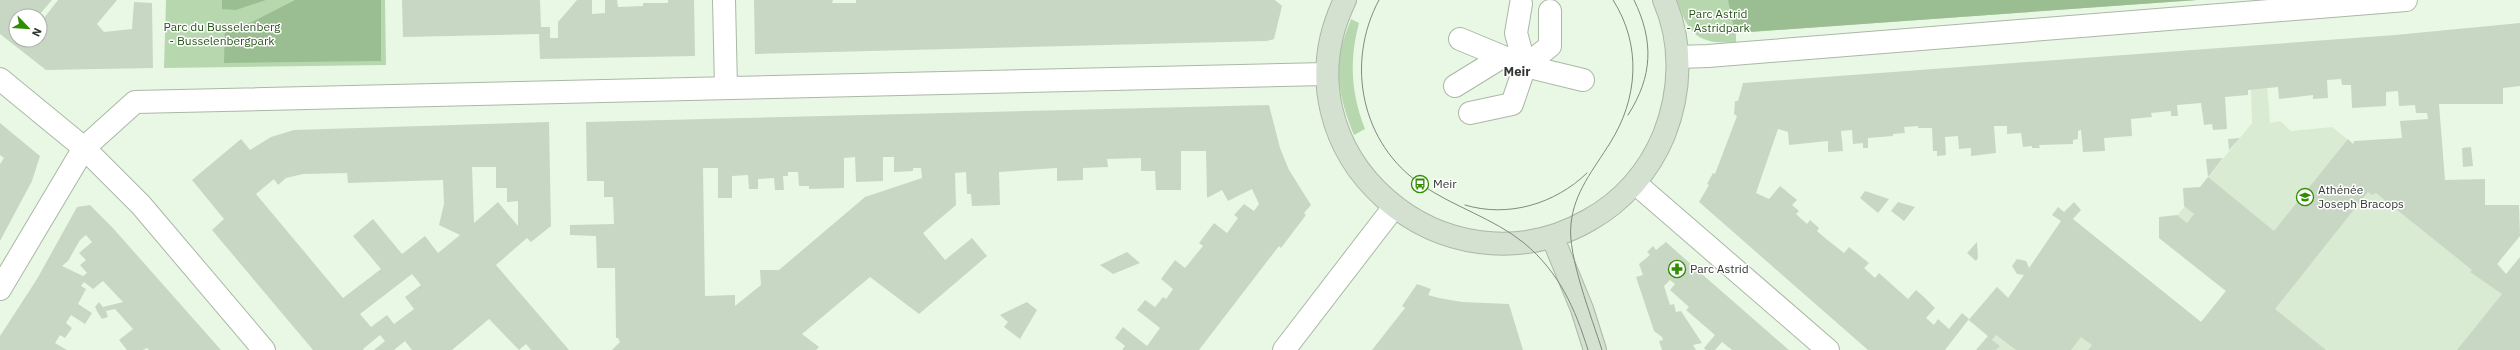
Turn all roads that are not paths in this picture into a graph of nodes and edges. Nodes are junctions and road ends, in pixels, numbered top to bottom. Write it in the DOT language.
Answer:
graph roads {
  1 [pos="724,0"];
  2 [pos="1345,0"];
  3 [pos="1664,0"];
  4 [pos="2406,0"];
  5 [pos="1521,4"];
  6 [pos="1550,11"];
  7 [pos="1460,39"];
  8 [pos="1502,57"];
  9 [pos="1678,57"];
  10 [pos="1525,66"];
  11 [pos="1326,74"];
  12 [pos="0,79"];
  13 [pos="1582,80"];
  14 [pos="1455,86"];
  15 [pos="726,88"];
  16 [pos="1470,113"];
  17 [pos="84,148"];
  18 [pos="1635,182"];
  19 [pos="1394,207"];
  20 [pos="1552,236"];
  21 [pos="0,289"];
  22 [pos="264,350"];
  23 [pos="1284,350"];
  24 [pos="1595,350"];
  25 [pos="1828,350"];
  1 -- 15 [label="street"];
  2 -- 11 [label="street"];
  3 -- 9 [label="street"];
  4 -- 9 [label="street"];
  5 -- 10 [label="street"];
  6 -- 10 [label="street"];
  7 -- 8 [label="street"];
  8 -- 10 [label="street"];
  8 -- 14 [label="street"];
  9 -- 18 [label="street"];
  10 -- 13 [label="street"];
  10 -- 16 [label="street"];
  11 -- 15 [label="street"];
  11 -- 19 [label="street"];
  12 -- 17 [label="street"];
  15 -- 17 [label="street"];
  17 -- 21 [label="street"];
  17 -- 22 [label="street"];
  18 -- 20 [label="street"];
  18 -- 25 [label="street"];
  19 -- 20 [label="street"];
  19 -- 23 [label="street"];
  20 -- 24 [label="street"];
}
